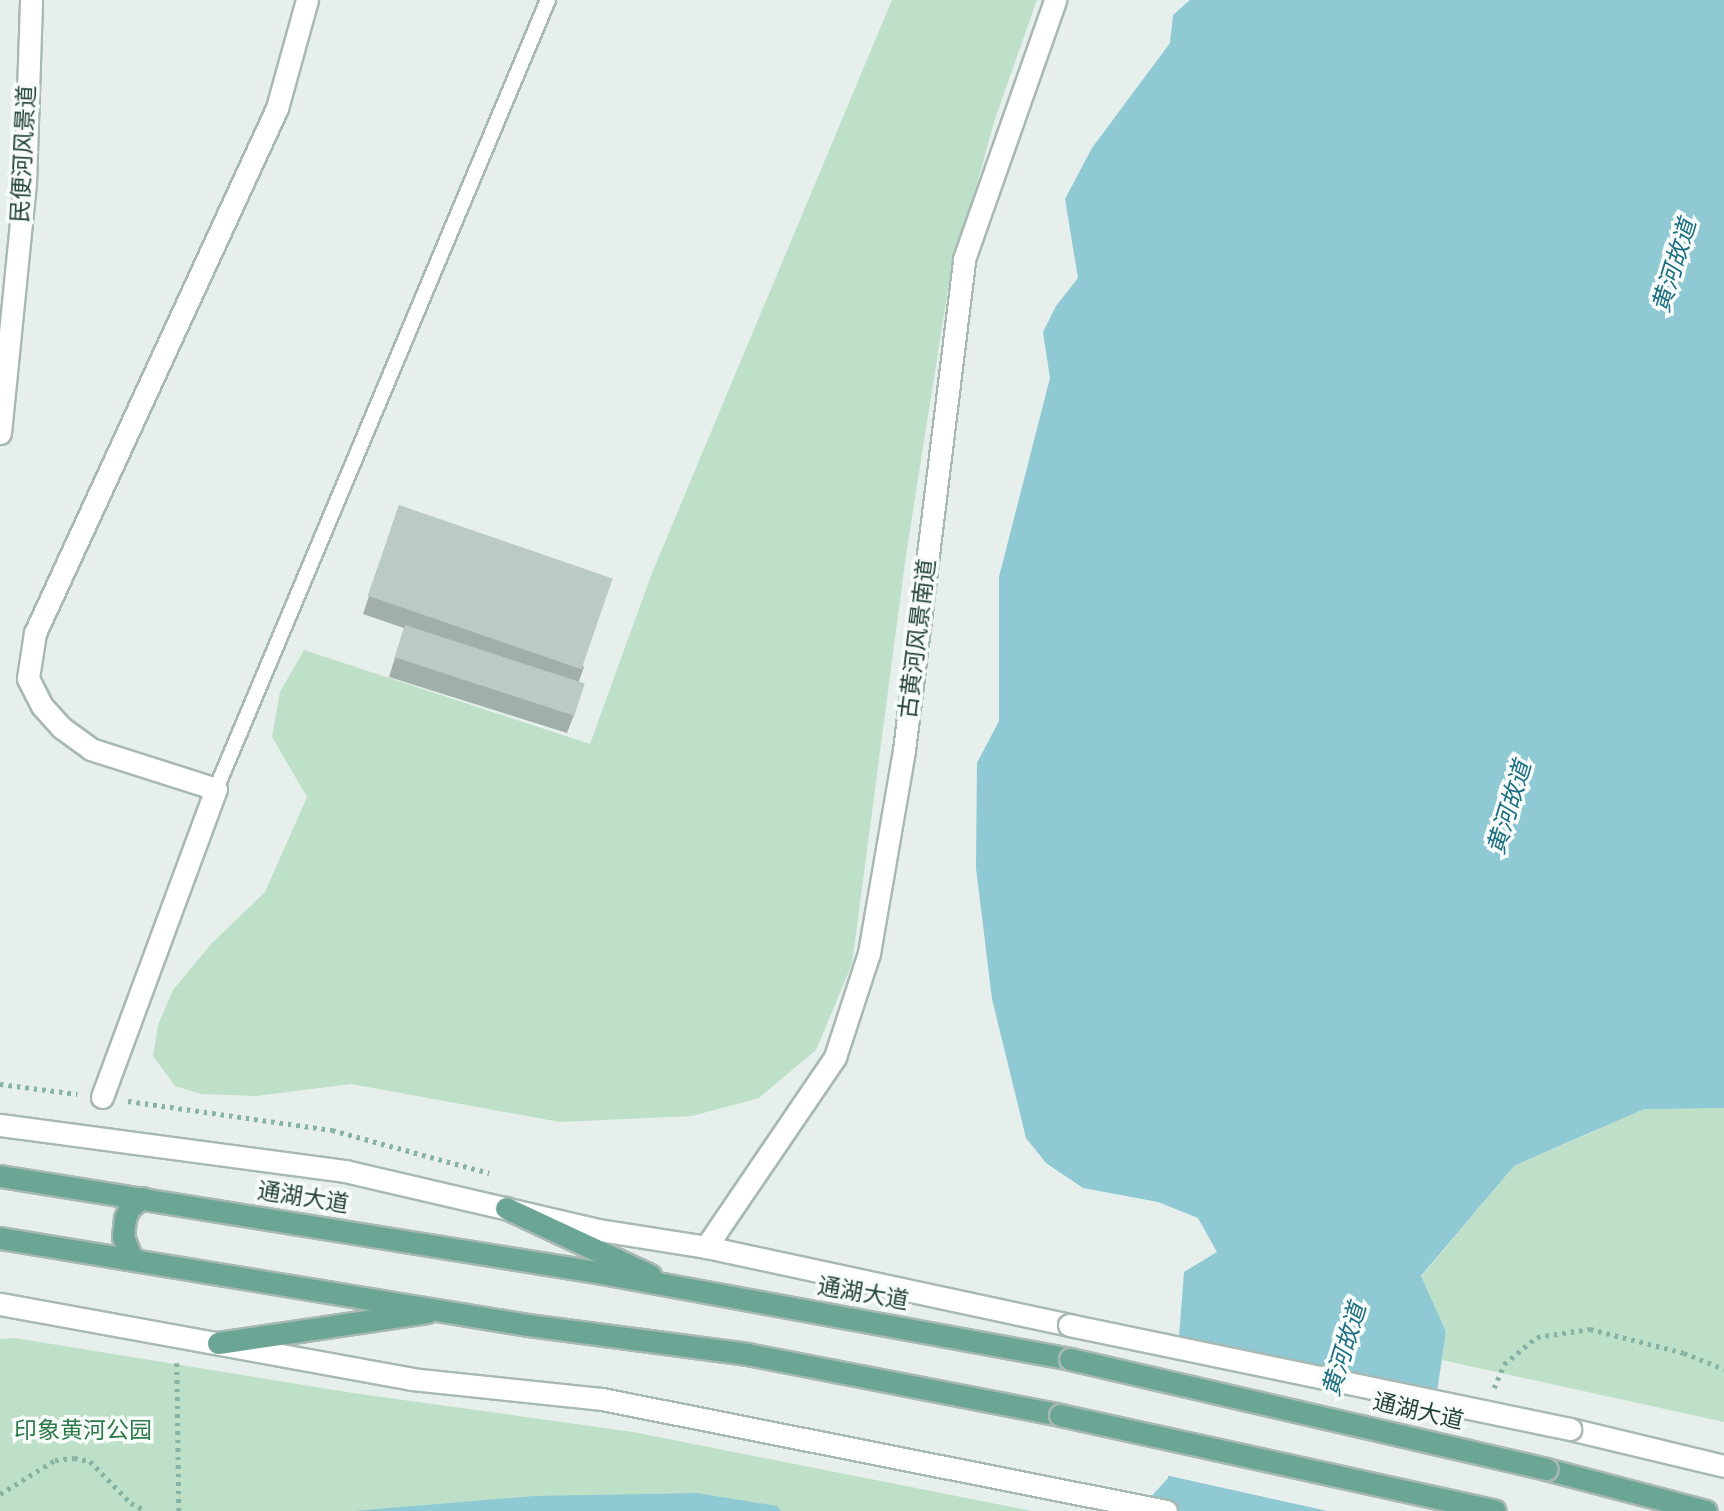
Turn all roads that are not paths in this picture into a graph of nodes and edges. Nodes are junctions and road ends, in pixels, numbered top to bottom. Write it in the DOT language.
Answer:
graph roads {
  1 [pos="31,0"];
  2 [pos="307,0"];
  3 [pos="548,0"];
  4 [pos="1055,0"];
  5 [pos="0,433"];
  6 [pos="216,789"];
  7 [pos="102,1097"];
  8 [pos="0,1125"];
  9 [pos="0,1176"];
  10 [pos="142,1198"];
  11 [pos="506,1208"];
  12 [pos="0,1238"];
  13 [pos="706,1247"];
  14 [pos="132,1259"];
  15 [pos="667,1285"];
  16 [pos="0,1304"];
  17 [pos="445,1309"];
  18 [pos="218,1343"];
  19 [pos="1724,1466"];
  20 [pos="1166,1511"];
  21 [pos="1495,1511"];
  22 [pos="1706,1511"];
  1 -- 5 [label="street, 民便河风景道"];
  2 -- 6 [label="street"];
  3 -- 6 [label="lane"];
  4 -- 13 [label="street, 古黄河风景南道"];
  6 -- 7 [label="street"];
  8 -- 11 [label="street"];
  9 -- 10 [label="main road, 通湖大道"];
  10 -- 14 [label="main road"];
  10 -- 15 [label="main road, 通湖大道"];
  11 -- 13 [label="street"];
  11 -- 15 [label="main road"];
  12 -- 14 [label="main road"];
  13 -- 19 [label="street, bridge"];
  14 -- 17 [label="main road"];
  15 -- 22 [label="main road, 通湖大道, bridge"];
  16 -- 18 [label="street"];
  17 -- 18 [label="main road"];
  17 -- 21 [label="main road, bridge"];
  18 -- 20 [label="street"];
}
